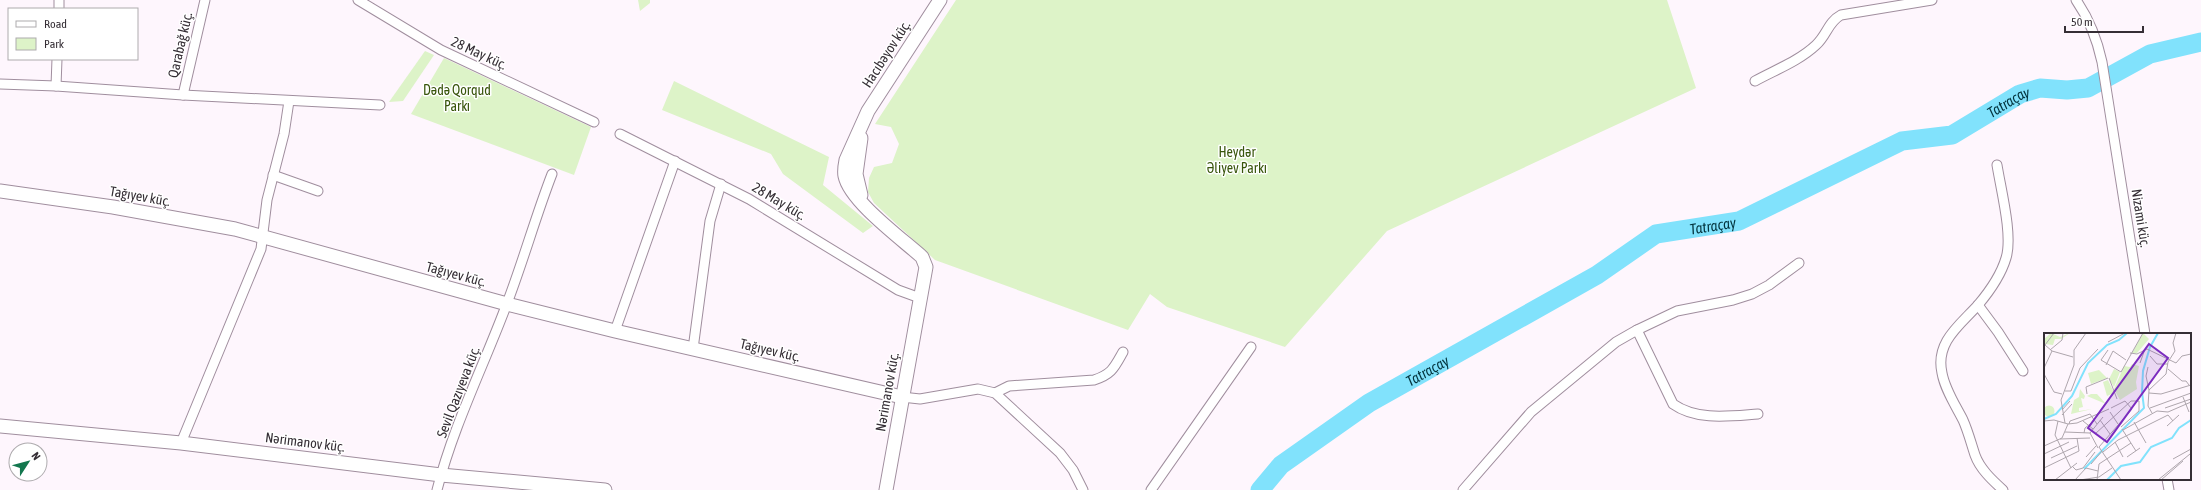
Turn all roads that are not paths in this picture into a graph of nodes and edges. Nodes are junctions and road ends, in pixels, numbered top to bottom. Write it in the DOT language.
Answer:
graph roads {
  1 [pos="194,0"];
  2 [pos="358,0"];
  3 [pos="940,0"];
  4 [pos="1932,0"];
  5 [pos="2076,0"];
  6 [pos="204,2"];
  7 [pos="57,60"];
  8 [pos="1755,81"];
  9 [pos="0,84"];
  10 [pos="56,86"];
  11 [pos="183,96"];
  12 [pos="289,101"];
  13 [pos="380,105"];
  14 [pos="594,122"];
  15 [pos="620,134"];
  16 [pos="675,161"];
  17 [pos="1997,165"];
  18 [pos="552,174"];
  19 [pos="274,175"];
  20 [pos="721,184"];
  21 [pos="0,191"];
  22 [pos="318,191"];
  23 [pos="263,236"];
  24 [pos="1799,263"];
  25 [pos="920,298"];
  26 [pos="507,304"];
  27 [pos="1978,305"];
  28 [pos="1637,330"];
  29 [pos="615,331"];
  30 [pos="2145,333"];
  31 [pos="1251,347"];
  32 [pos="693,349"];
  33 [pos="1123,352"];
  34 [pos="2023,371"];
  35 [pos="995,393"];
  36 [pos="902,397"];
  37 [pos="1758,414"];
  38 [pos="0,426"];
  39 [pos="181,443"];
  40 [pos="441,475"];
  41 [pos="2167,480"];
  42 [pos="437,490"];
  43 [pos="605,490"];
  44 [pos="886,490"];
  45 [pos="1083,490"];
  46 [pos="1151,490"];
  47 [pos="1463,490"];
  48 [pos="2003,490"];
  49 [pos="2169,490"];
  1 -- 6 [label="street"];
  2 -- 14 [label="street, 28 May küç."];
  3 -- 25 [label="street, Hacıbəyov küç."];
  4 -- 8 [label="street"];
  5 -- 30 [label="street, Nizami küç."];
  6 -- 11 [label="street, Qarabağ küç."];
  7 -- 10 [label="street"];
  9 -- 10 [label="street"];
  10 -- 11 [label="street"];
  11 -- 12 [label="street"];
  12 -- 13 [label="street"];
  12 -- 19 [label="street"];
  15 -- 16 [label="street, 28 May küç."];
  16 -- 20 [label="street, 28 May küç."];
  16 -- 29 [label="street"];
  17 -- 27 [label="street"];
  18 -- 26 [label="street, Sevil Qazıyeva küç."];
  19 -- 22 [label="street"];
  19 -- 23 [label="street"];
  20 -- 25 [label="street, 28 May küç."];
  20 -- 32 [label="street"];
  21 -- 23 [label="street, Tağıyev küç."];
  23 -- 26 [label="street, Tağıyev küç."];
  23 -- 39 [label="street"];
  24 -- 28 [label="street"];
  25 -- 36 [label="street, Nərimanov küç."];
  26 -- 29 [label="street, Tağıyev küç."];
  26 -- 40 [label="street, Sevil Qazıyeva küç."];
  27 -- 34 [label="street"];
  27 -- 48 [label="street"];
  28 -- 37 [label="street"];
  28 -- 47 [label="street"];
  29 -- 32 [label="street, Tağıyev küç."];
  31 -- 46 [label="street"];
  32 -- 36 [label="street, Tağıyev küç."];
  33 -- 35 [label="street"];
  35 -- 36 [label="street"];
  35 -- 45 [label="street"];
  36 -- 44 [label="street, Nərimanov küç."];
  38 -- 39 [label="street, Nərimanov küç."];
  39 -- 40 [label="street, Nərimanov küç."];
  40 -- 42 [label="street, Sevil Qazıyeva küç."];
  40 -- 43 [label="street, Nərimanov küç."];
  41 -- 49 [label="street"];
}
